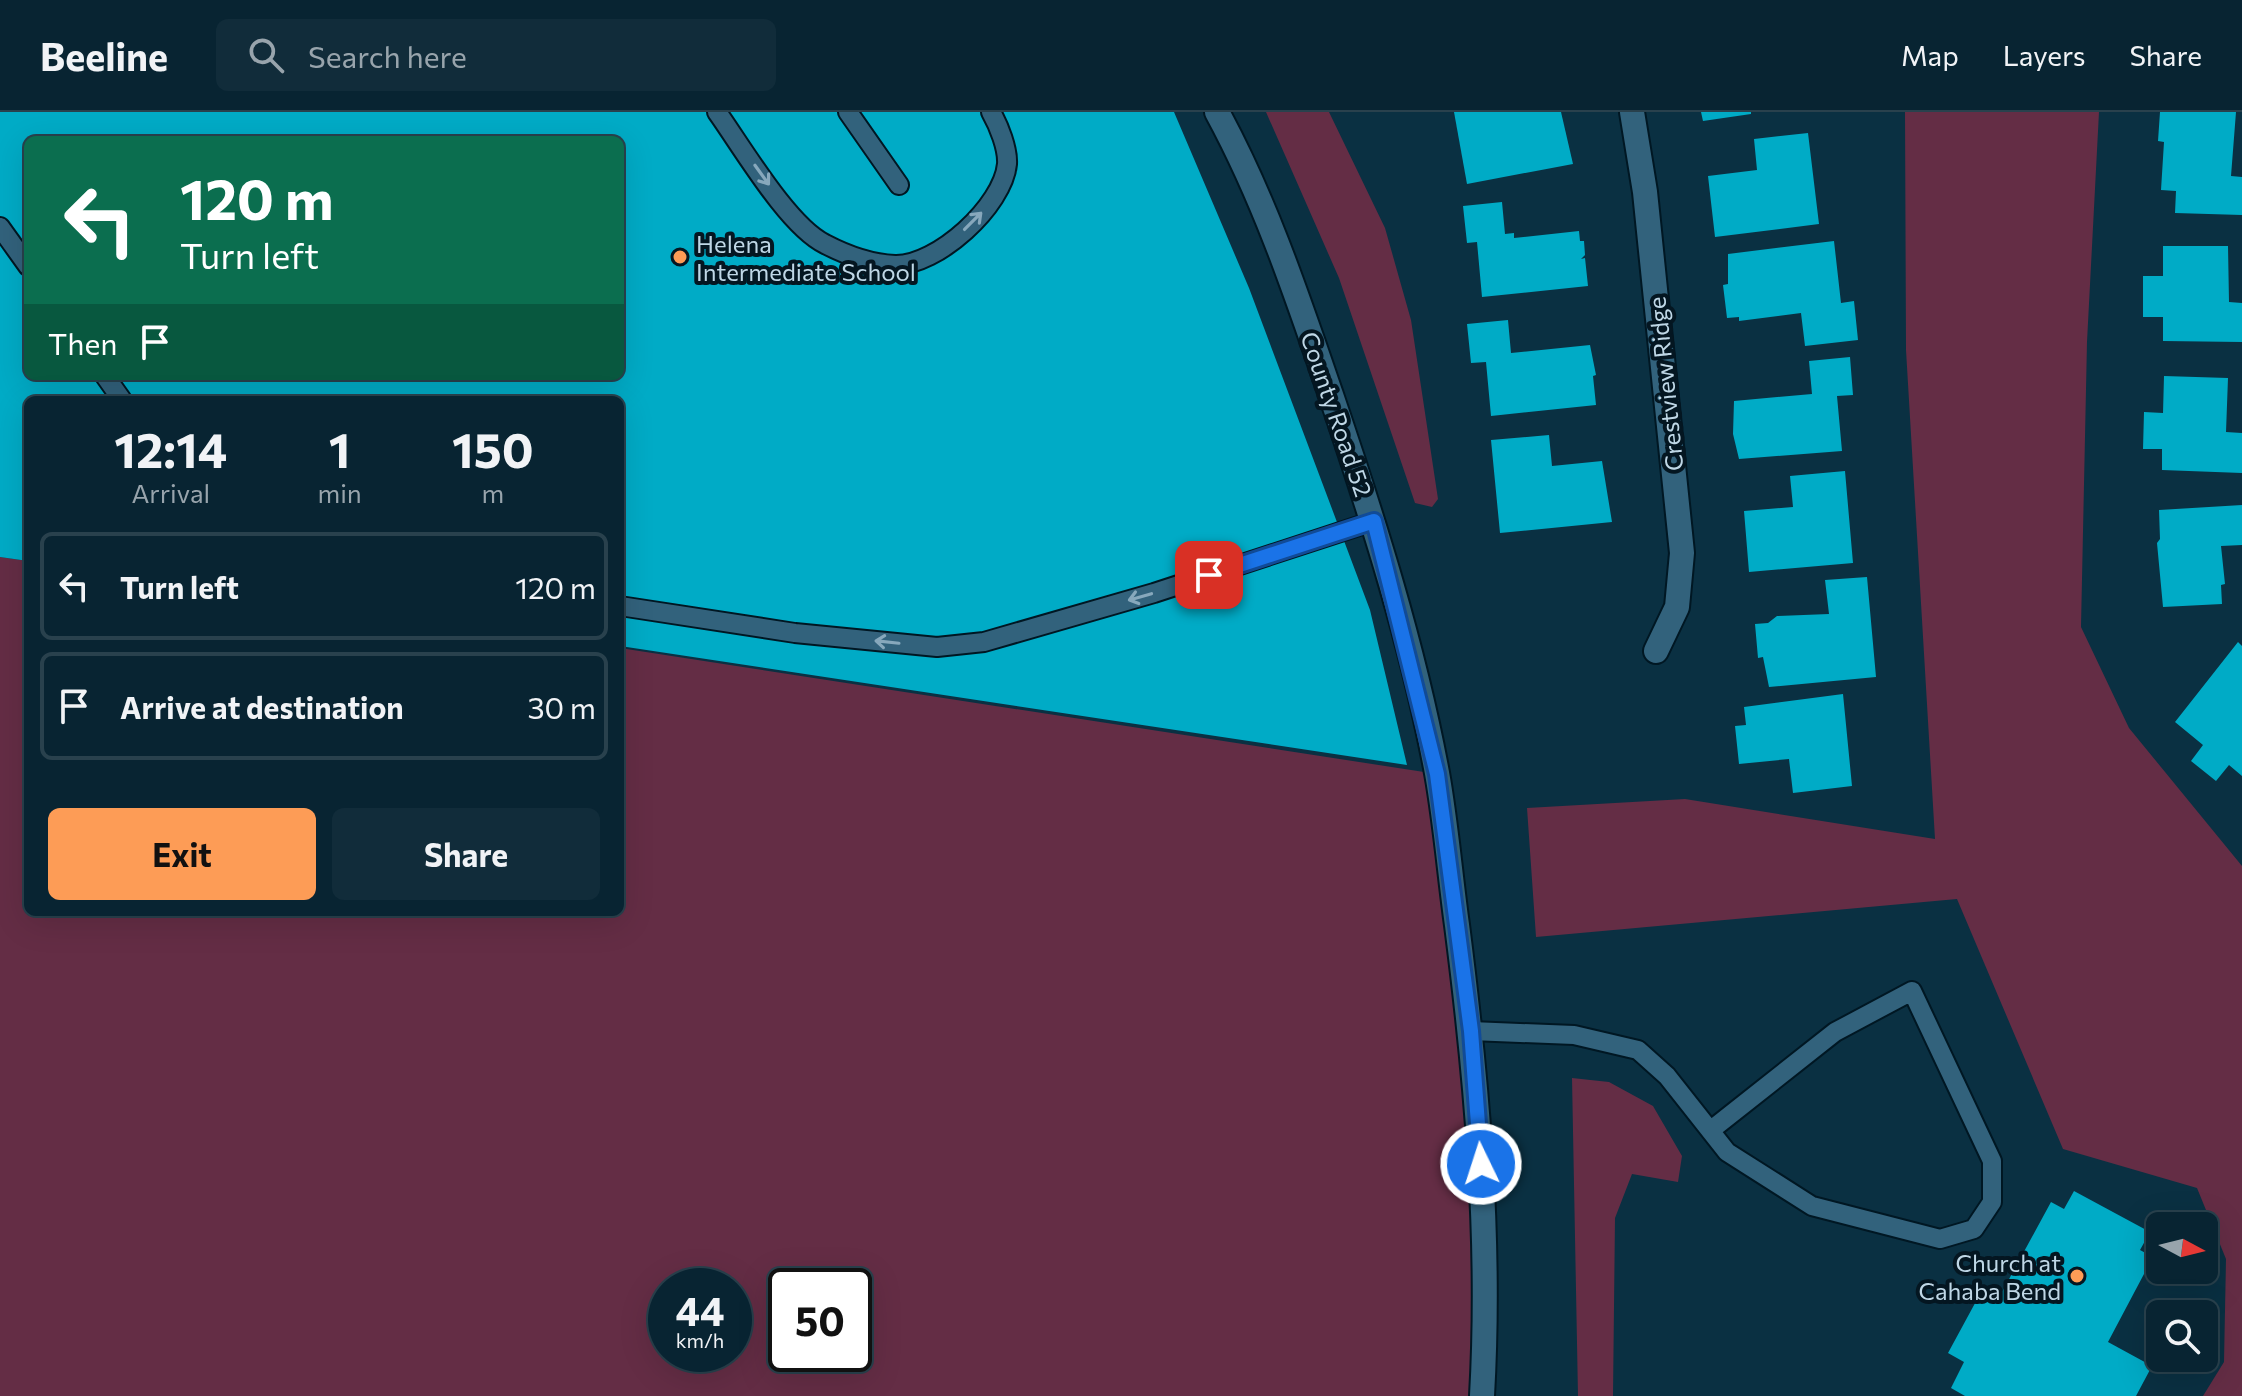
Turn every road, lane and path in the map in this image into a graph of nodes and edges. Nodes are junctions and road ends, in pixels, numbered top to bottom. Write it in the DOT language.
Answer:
graph roads {
  1 [pos="717,112"];
  2 [pos="848,112"];
  3 [pos="991,112"];
  4 [pos="1217,112"];
  5 [pos="1632,112"];
  6 [pos="899,185"];
  7 [pos="0,227"];
  8 [pos="24,260"];
  9 [pos="1374,521"];
  10 [pos="624,607"];
  11 [pos="1656,651"];
  12 [pos="1471,1031"];
  13 [pos="1711,1130"];
  14 [pos="1482,1396"];
  1 -- 3 [label="lane, one-way"];
  2 -- 6 [label="lane"];
  4 -- 9 [label="main road, County Road 52"];
  5 -- 11 [label="main road, Crestview Ridge"];
  7 -- 8 [label="lane"];
  9 -- 10 [label="lane, one-way"];
  9 -- 12 [label="main road, County Road 52"];
  12 -- 13 [label="lane"];
  12 -- 14 [label="main road, County Road 52"];
  13 -- 13 [label="lane"];
}
